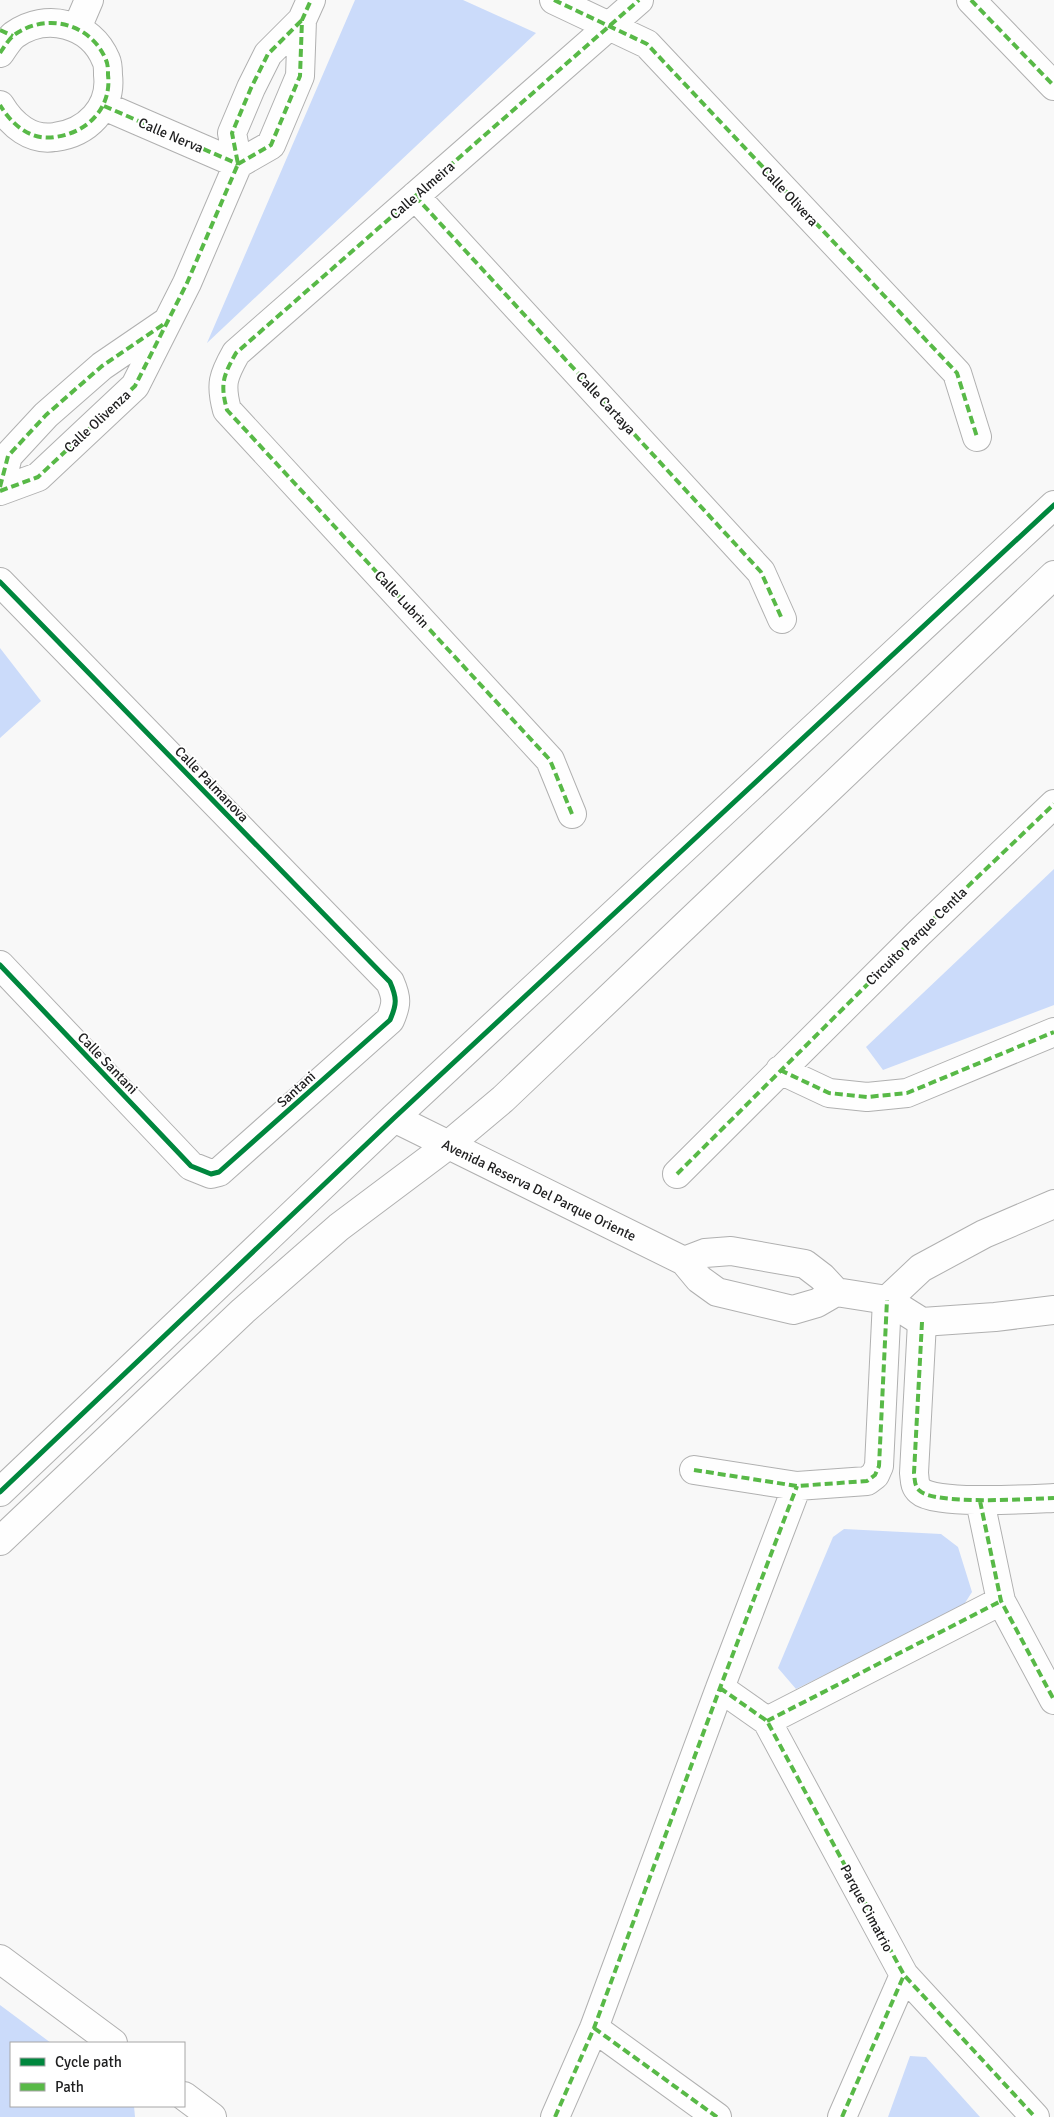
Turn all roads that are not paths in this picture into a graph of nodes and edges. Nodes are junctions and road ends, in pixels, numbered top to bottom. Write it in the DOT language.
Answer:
graph roads {
  1 [pos="89,0"];
  2 [pos="554,0"];
  3 [pos="639,0"];
  4 [pos="971,0"];
  5 [pos="306,10"];
  6 [pos="610,26"];
  7 [pos="77,28"];
  8 [pos="4,40"];
  9 [pos="1054,86"];
  10 [pos="0,105"];
  11 [pos="104,106"];
  12 [pos="238,164"];
  13 [pos="415,196"];
  14 [pos="166,322"];
  15 [pos="222,391"];
  16 [pos="977,437"];
  17 [pos="0,487"];
  18 [pos="0,491"];
  19 [pos="1054,505"];
  20 [pos="1054,575"];
  21 [pos="0,582"];
  22 [pos="782,619"];
  23 [pos="1054,804"];
  24 [pos="572,814"];
  25 [pos="0,965"];
  26 [pos="395,1008"];
  27 [pos="1054,1032"];
  28 [pos="780,1070"];
  29 [pos="394,1118"];
  30 [pos="447,1146"];
  31 [pos="202,1172"];
  32 [pos="676,1174"];
  33 [pos="1054,1204"];
  34 [pos="684,1261"];
  35 [pos="836,1292"];
  36 [pos="887,1300"];
  37 [pos="1054,1310"];
  38 [pos="922,1322"];
  39 [pos="694,1470"];
  40 [pos="797,1486"];
  41 [pos="0,1492"];
  42 [pos="1054,1498"];
  43 [pos="980,1501"];
  44 [pos="0,1542"];
  45 [pos="1001,1601"];
  46 [pos="720,1688"];
  47 [pos="1054,1700"];
  48 [pos="766,1721"];
  49 [pos="0,1958"];
  50 [pos="904,1975"];
  51 [pos="594,2028"];
  52 [pos="112,2042"];
  53 [pos="185,2105"];
  54 [pos="212,2117"];
  55 [pos="555,2117"];
  56 [pos="717,2117"];
  57 [pos="842,2117"];
  58 [pos="1035,2117"];
  1 -- 7 [label="street"];
  2 -- 6 [label="street, Calle Olivera"];
  3 -- 6 [label="street, Calle Almeira"];
  4 -- 9 [label="street"];
  5 -- 12 [label="street"];
  5 -- 12 [label="street"];
  6 -- 13 [label="street, Calle Almeira"];
  6 -- 16 [label="street, Calle Olivera"];
  7 -- 8 [label="street"];
  7 -- 11 [label="street"];
  10 -- 11 [label="street"];
  11 -- 12 [label="street, Calle Nerva"];
  12 -- 14 [label="street, Calle Olivenza"];
  13 -- 15 [label="street, Calle Almeira"];
  13 -- 22 [label="street, Calle Cartaya"];
  14 -- 17 [label="street, Calle Olivenza"];
  14 -- 18 [label="street, Calle Olivenza"];
  15 -- 24 [label="street, Calle Lubrin"];
  19 -- 29 [label="street"];
  20 -- 30 [label="street"];
  21 -- 26 [label="street, Calle Palmanova"];
  23 -- 28 [label="street, Circuito Parque Centla"];
  25 -- 31 [label="street, Calle Santani"];
  26 -- 31 [label="street, Santani"];
  27 -- 28 [label="street"];
  28 -- 32 [label="street, Circuito Parque Centla"];
  29 -- 30 [label="street, Avenida Reserva Del Parque Oriente"];
  29 -- 41 [label="street"];
  30 -- 34 [label="street, Avenida Reserva Del Parque Oriente"];
  30 -- 44 [label="street"];
  33 -- 36 [label="street"];
  34 -- 35 [label="street"];
  34 -- 35 [label="street, Avenida Reserva Del Parque Oriente"];
  35 -- 36 [label="street"];
  36 -- 38 [label="street"];
  36 -- 40 [label="street"];
  37 -- 38 [label="street"];
  38 -- 43 [label="street"];
  39 -- 40 [label="street"];
  40 -- 46 [label="street"];
  42 -- 43 [label="street"];
  43 -- 45 [label="street"];
  45 -- 47 [label="street"];
  45 -- 48 [label="street"];
  46 -- 48 [label="street, Parque Cimatrio"];
  46 -- 51 [label="street"];
  48 -- 50 [label="street, Parque Cimatrio"];
  49 -- 52 [label="street"];
  50 -- 57 [label="street"];
  50 -- 58 [label="street, Parque Cimatrio"];
  51 -- 55 [label="street"];
  51 -- 56 [label="street"];
  53 -- 54 [label="street"];
}
